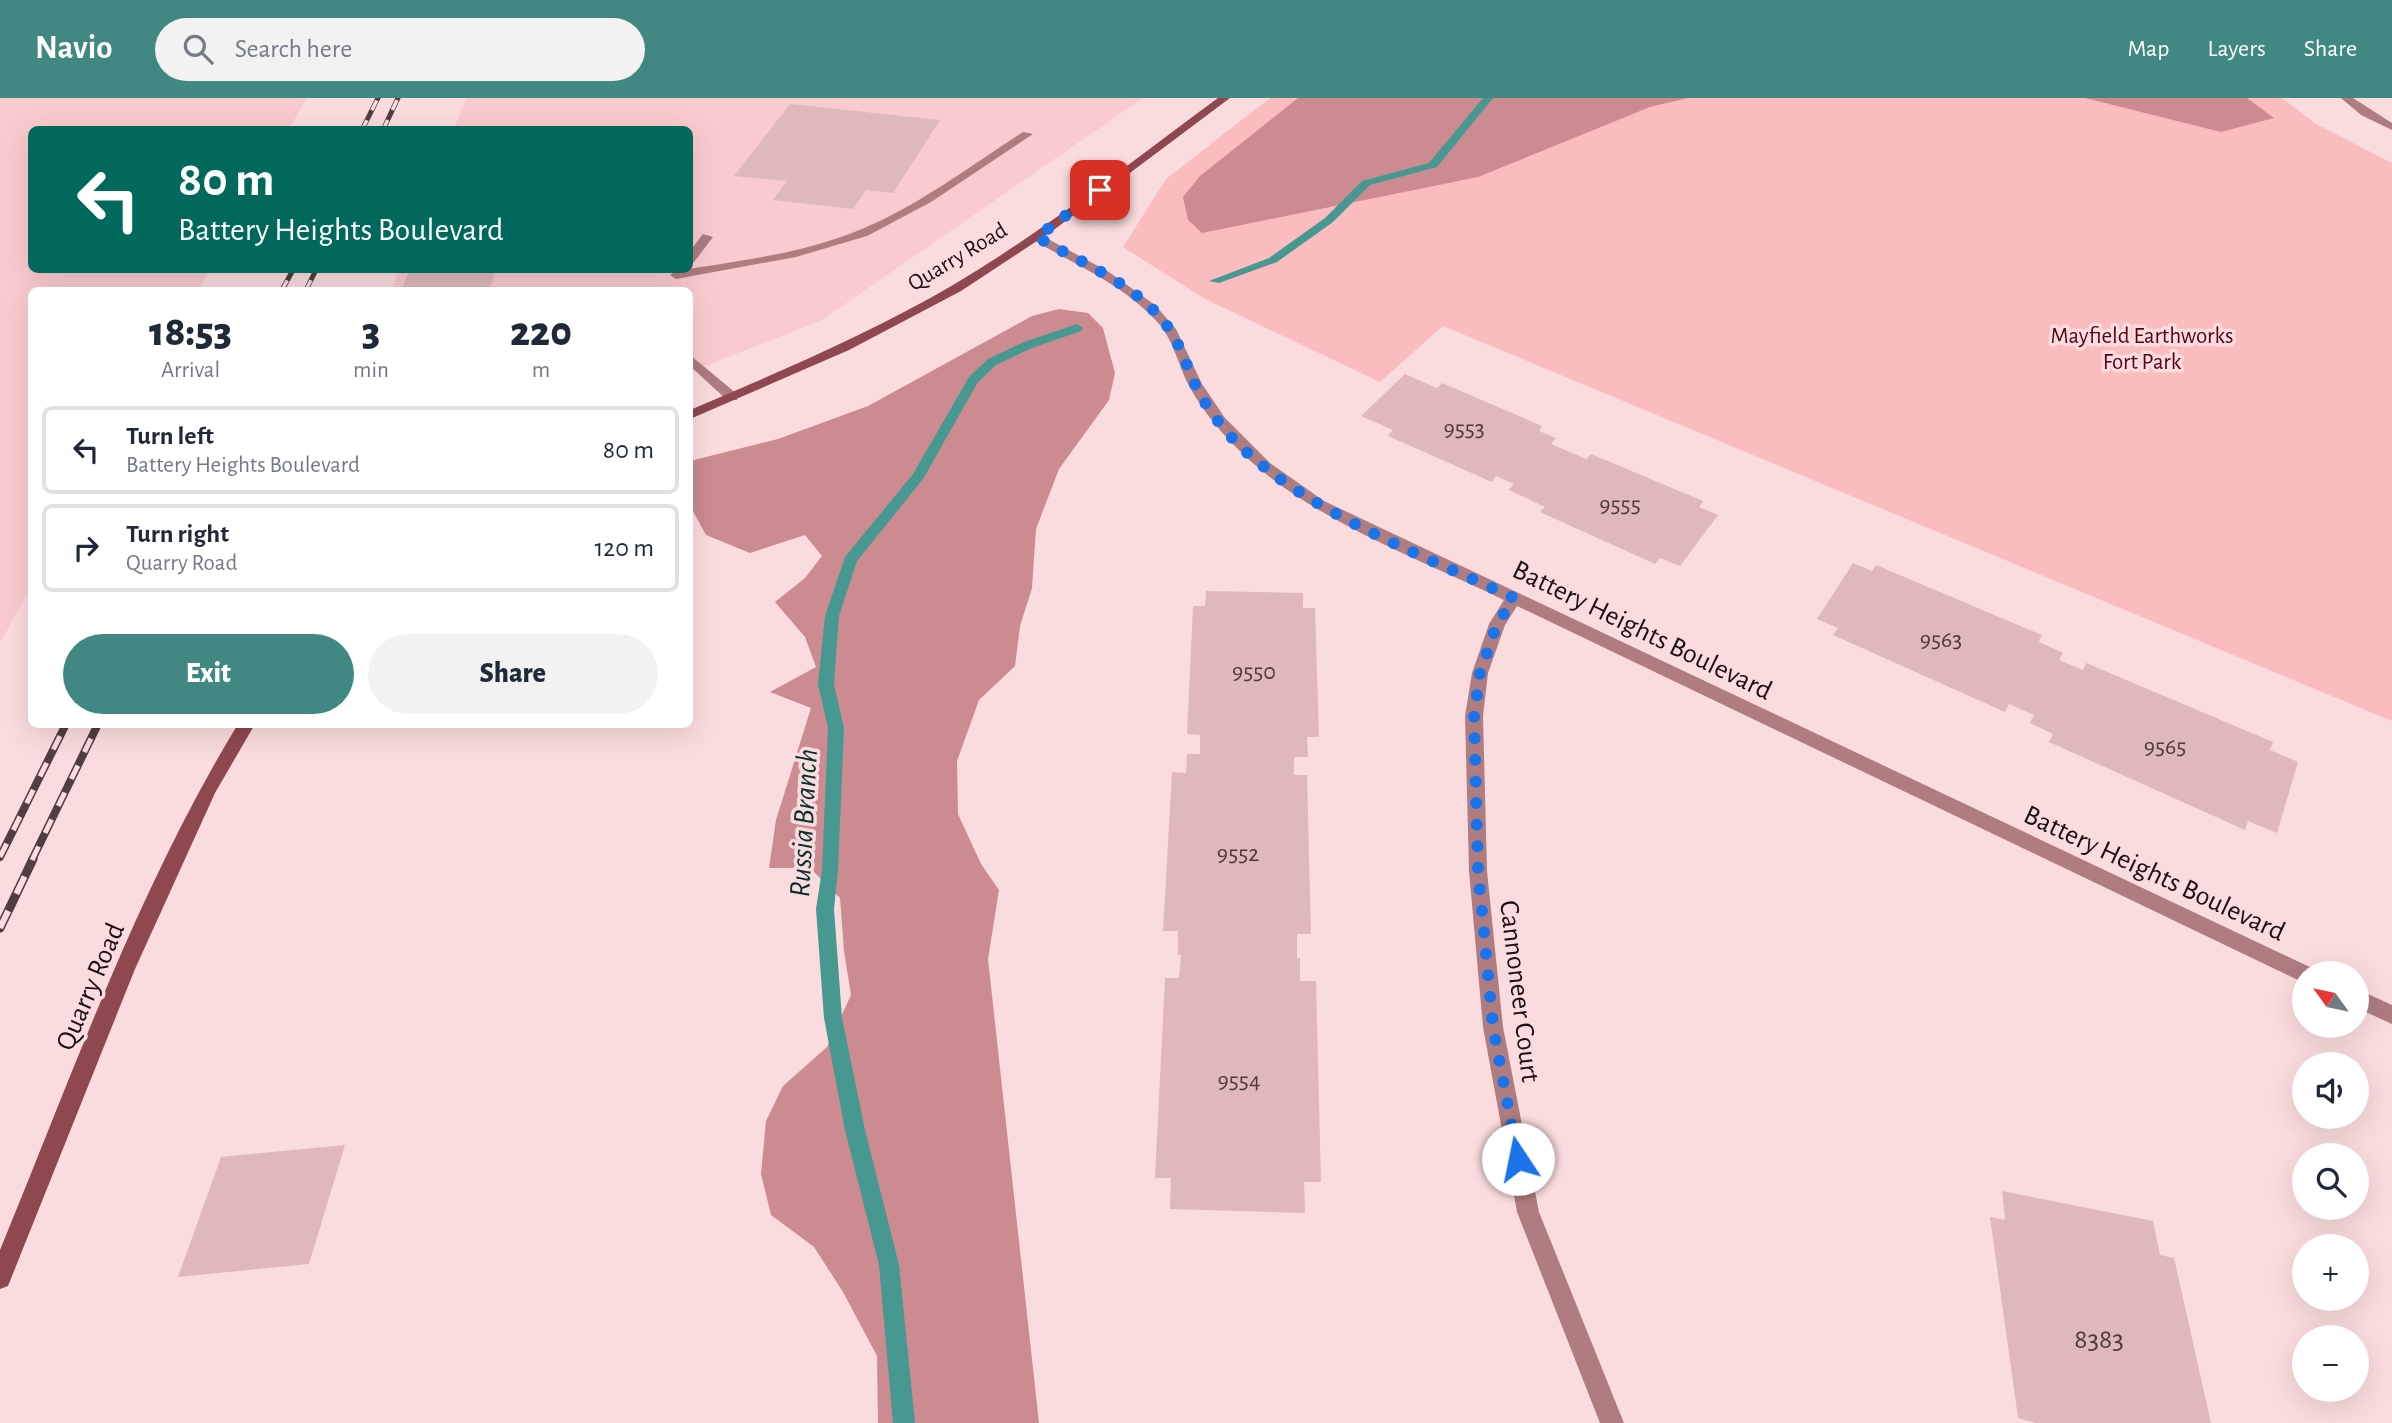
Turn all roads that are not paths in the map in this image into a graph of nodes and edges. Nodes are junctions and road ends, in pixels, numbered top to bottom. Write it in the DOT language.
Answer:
graph roads {
  1 [pos="1225,98"];
  2 [pos="2346,98"];
  3 [pos="2392,127"];
  4 [pos="1027,134"];
  5 [pos="707,237"];
  6 [pos="1037,237"];
  7 [pos="693,255"];
  8 [pos="693,270"];
  9 [pos="693,362"];
  10 [pos="732,397"];
  11 [pos="693,414"];
  12 [pos="1514,598"];
  13 [pos="245,728"];
  14 [pos="2292,968"];
  15 [pos="2370,1005"];
  16 [pos="2392,1015"];
  17 [pos="0,1279"];
  18 [pos="1612,1423"];
  1 -- 6 [label="street, Quarry Road"];
  2 -- 3 [label="street"];
  4 -- 8 [label="street"];
  5 -- 7 [label="street"];
  6 -- 10 [label="street, Quarry Road"];
  6 -- 12 [label="street, Battery Heights Boulevard"];
  9 -- 10 [label="street"];
  10 -- 11 [label="street, Quarry Road"];
  12 -- 14 [label="street, Battery Heights Boulevard"];
  12 -- 18 [label="street, Cannoneer Court"];
  13 -- 17 [label="street, Quarry Road"];
  15 -- 16 [label="street"];
}
